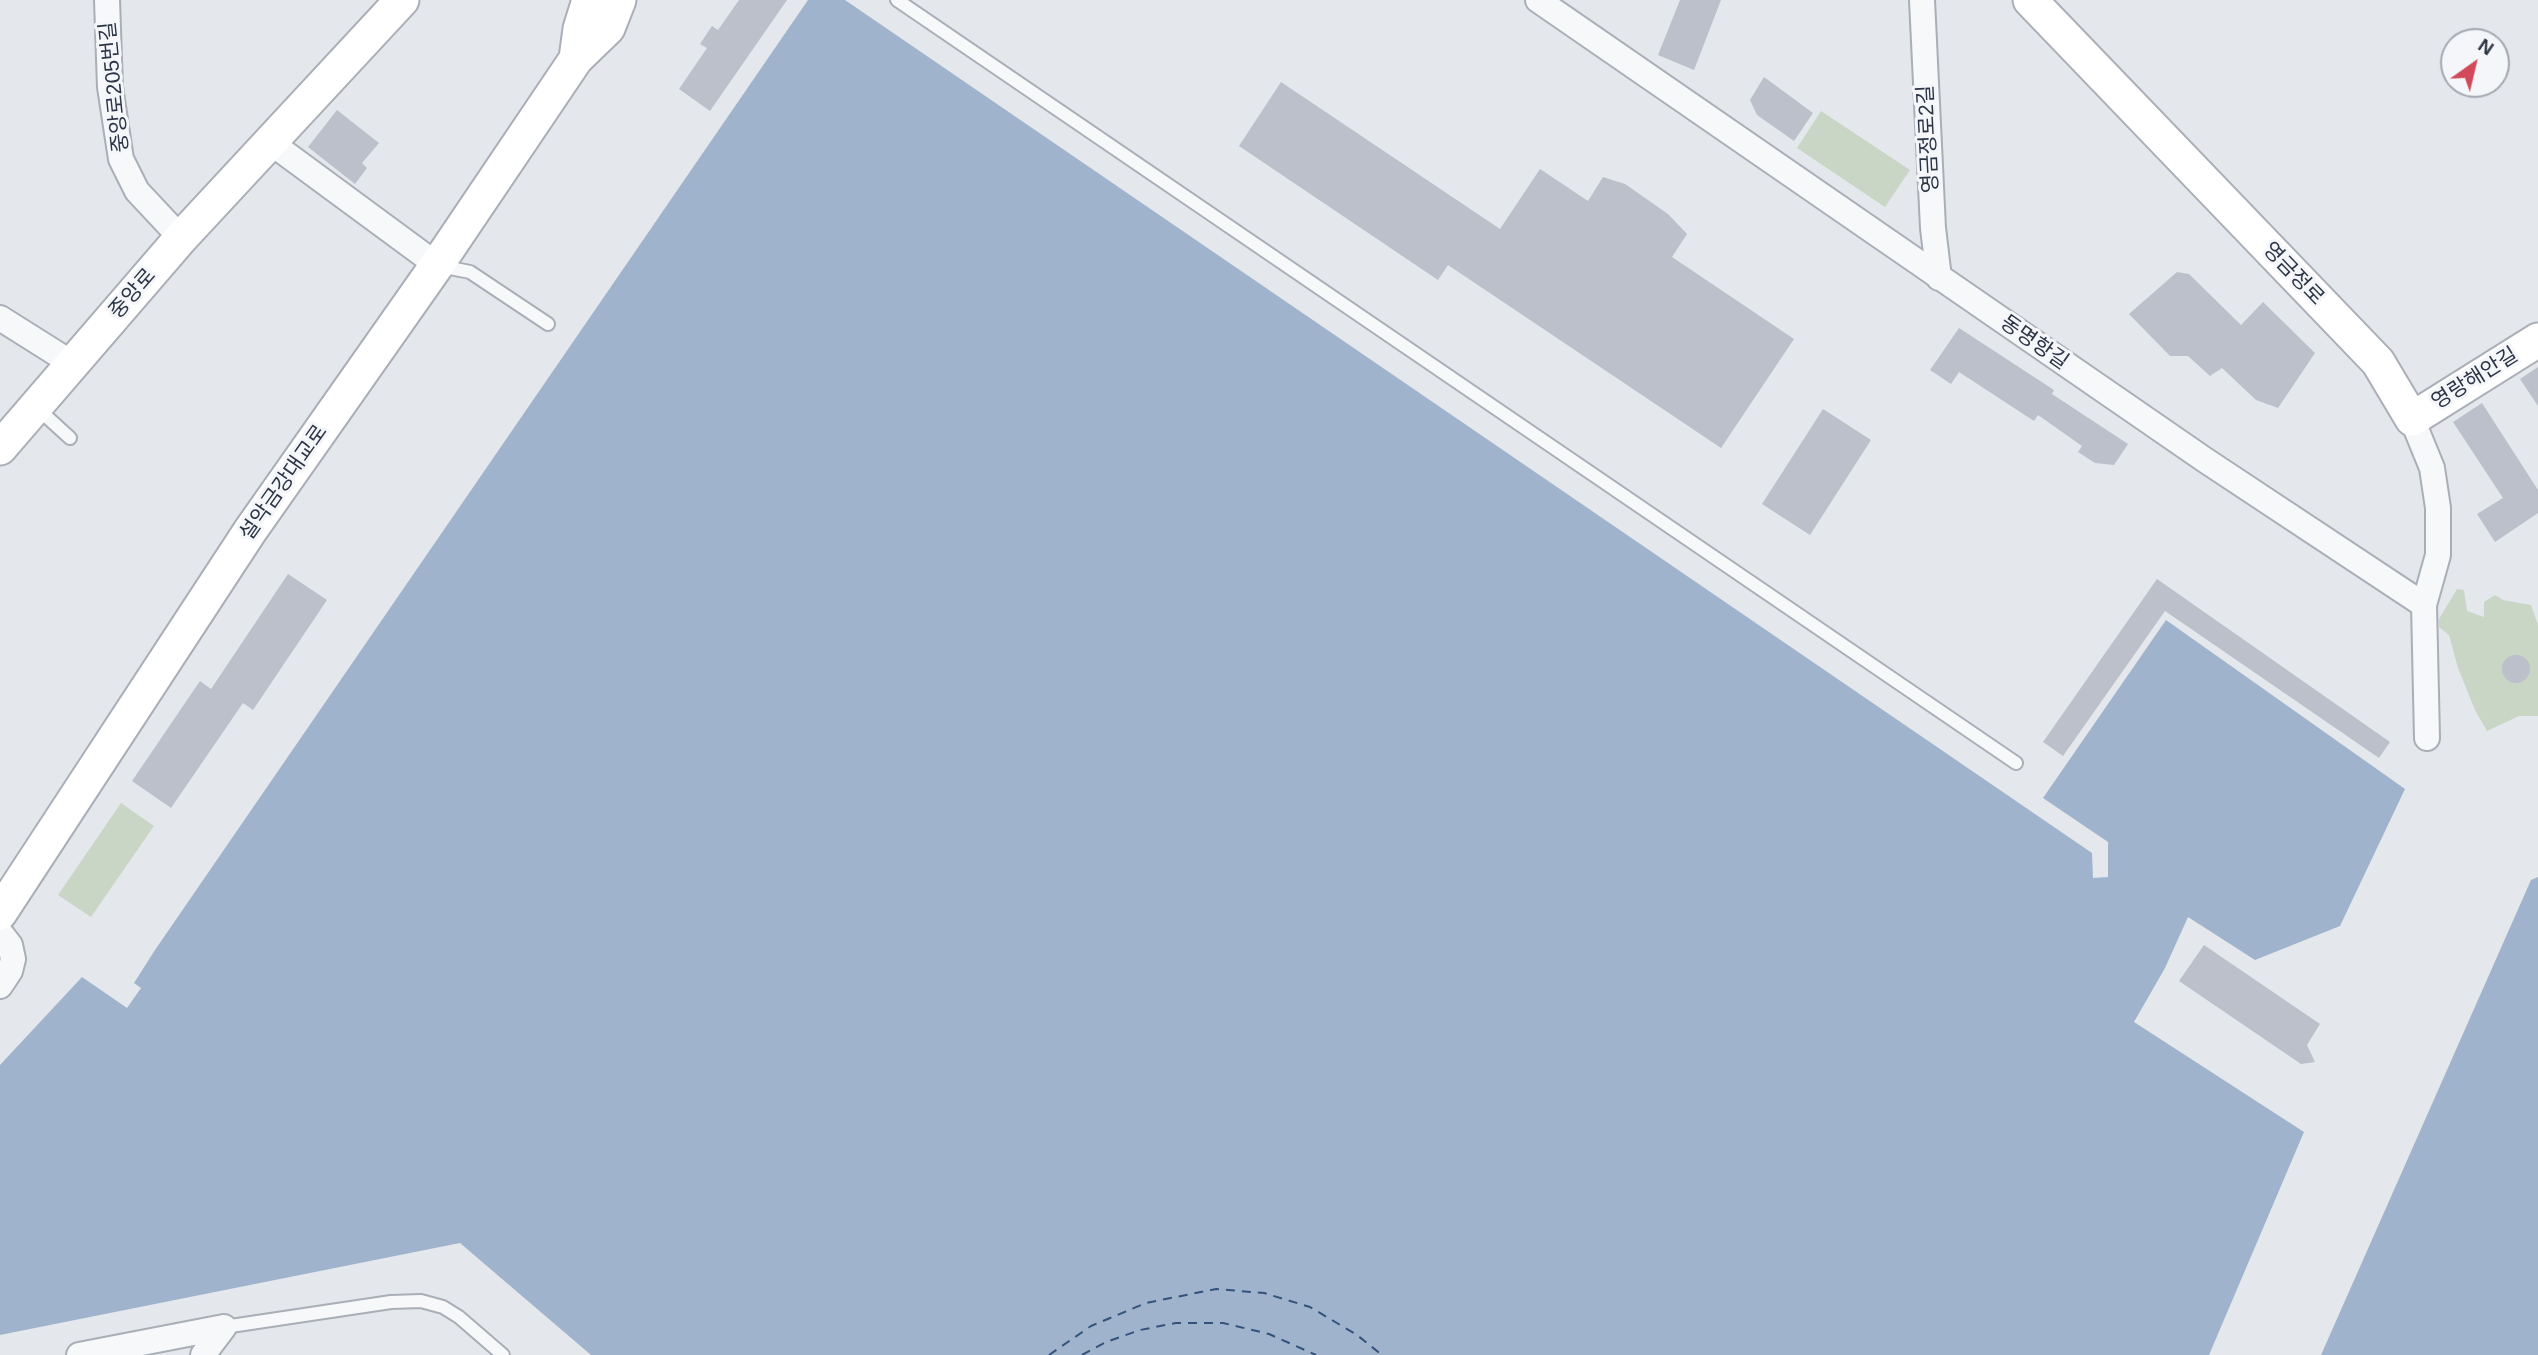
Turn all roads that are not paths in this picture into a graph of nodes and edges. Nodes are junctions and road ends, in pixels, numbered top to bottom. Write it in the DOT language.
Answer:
graph roads {
  1 [pos="107,0"];
  2 [pos="402,0"];
  3 [pos="589,0"];
  4 [pos="633,0"];
  5 [pos="897,0"];
  6 [pos="1538,0"];
  7 [pos="1922,0"];
  8 [pos="2030,0"];
  9 [pos="614,14"];
  10 [pos="576,59"];
  11 [pos="270,142"];
  12 [pos="181,238"];
  13 [pos="437,265"];
  14 [pos="1940,278"];
  15 [pos="0,318"];
  16 [pos="548,324"];
  17 [pos="2538,340"];
  18 [pos="73,364"];
  19 [pos="36,407"];
  20 [pos="2412,419"];
  21 [pos="70,438"];
  22 [pos="0,448"];
  23 [pos="2424,605"];
  24 [pos="2427,738"];
  25 [pos="2016,763"];
  26 [pos="0,913"];
  27 [pos="0,932"];
  28 [pos="0,986"];
  29 [pos="224,1327"];
  30 [pos="79,1355"];
  31 [pos="203,1355"];
  32 [pos="503,1355"];
  1 -- 12 [label="street, 중앙로205번길"];
  2 -- 11 [label="street, 중앙로"];
  3 -- 10 [label="street"];
  4 -- 9 [label="street"];
  5 -- 25 [label="lane"];
  6 -- 14 [label="street, 동명항길"];
  7 -- 14 [label="street, 영금정로2길"];
  8 -- 20 [label="street, 영금정로"];
  9 -- 10 [label="street"];
  10 -- 13 [label="street, 설악금강대교로"];
  11 -- 12 [label="street, 중앙로"];
  11 -- 13 [label="street"];
  12 -- 18 [label="street, 중앙로"];
  13 -- 16 [label="lane"];
  13 -- 26 [label="street, 설악금강대교로"];
  14 -- 23 [label="street, 동명항길"];
  15 -- 18 [label="street"];
  17 -- 20 [label="street, 영랑해안길"];
  18 -- 19 [label="street, 중앙로"];
  19 -- 21 [label="lane"];
  19 -- 22 [label="street, 중앙로"];
  20 -- 23 [label="street, 영금정로"];
  23 -- 24 [label="street"];
  27 -- 28 [label="street"];
  29 -- 30 [label="street"];
  29 -- 31 [label="street"];
  29 -- 32 [label="lane"];
}
